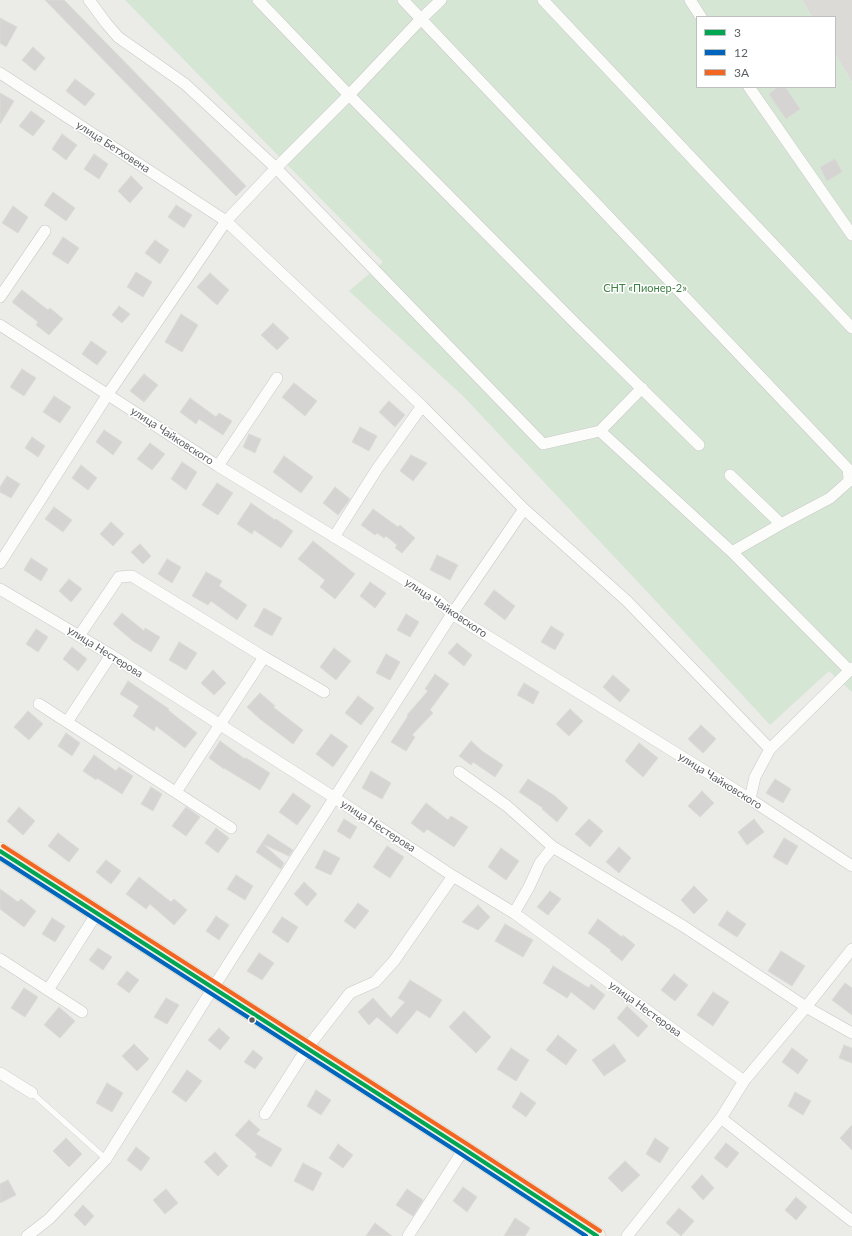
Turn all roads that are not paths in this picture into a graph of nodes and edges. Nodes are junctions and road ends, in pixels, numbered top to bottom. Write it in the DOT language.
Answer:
graph roads {
  1 [pos="89,0"];
  2 [pos="258,0"];
  3 [pos="403,0"];
  4 [pos="441,0"];
  5 [pos="543,0"];
  6 [pos="690,0"];
  7 [pos="700,16"];
  8 [pos="421,19"];
  9 [pos="0,73"];
  10 [pos="750,88"];
  11 [pos="349,95"];
  12 [pos="276,168"];
  13 [pos="226,221"];
  14 [pos="45,231"];
  15 [pos="852,235"];
  16 [pos="0,298"];
  17 [pos="0,325"];
  18 [pos="852,328"];
  19 [pos="278,378"];
  20 [pos="642,388"];
  21 [pos="108,394"];
  22 [pos="422,406"];
  23 [pos="600,431"];
  24 [pos="700,445"];
  25 [pos="218,466"];
  26 [pos="730,475"];
  27 [pos="524,509"];
  28 [pos="781,524"];
  29 [pos="334,537"];
  30 [pos="732,552"];
  31 [pos="0,563"];
  32 [pos="0,588"];
  33 [pos="452,614"];
  34 [pos="79,636"];
  35 [pos="111,655"];
  36 [pos="264,657"];
  37 [pos="851,669"];
  38 [pos="324,692"];
  39 [pos="39,704"];
  40 [pos="67,722"];
  41 [pos="219,724"];
  42 [pos="770,749"];
  43 [pos="460,772"];
  44 [pos="176,792"];
  45 [pos="335,798"];
  46 [pos="750,799"];
  47 [pos="231,828"];
  48 [pos="553,848"];
  49 [pos="0,851"];
  50 [pos="852,866"];
  51 [pos="453,876"];
  52 [pos="97,913"];
  53 [pos="514,913"];
  54 [pos="852,949"];
  55 [pos="0,959"];
  56 [pos="213,988"];
  57 [pos="48,990"];
  58 [pos="806,1007"];
  59 [pos="82,1012"];
  60 [pos="852,1033"];
  61 [pos="307,1048"];
  62 [pos="0,1074"];
  63 [pos="744,1081"];
  64 [pos="32,1093"];
  65 [pos="265,1114"];
  66 [pos="721,1118"];
  67 [pos="464,1149"];
  68 [pos="106,1159"];
  69 [pos="852,1221"];
  70 [pos="409,1235"];
  71 [pos="27,1236"];
  72 [pos="597,1236"];
  73 [pos="627,1236"];
  1 -- 12 [label="street"];
  2 -- 11 [label="street"];
  3 -- 8 [label="street"];
  4 -- 8 [label="street"];
  5 -- 18 [label="street"];
  6 -- 7 [label="street"];
  8 -- 11 [label="street"];
  8 -- 28 [label="street"];
  9 -- 13 [label="street, улица Бетховена"];
  10 -- 15 [label="street"];
  11 -- 12 [label="street"];
  11 -- 20 [label="street"];
  12 -- 13 [label="street"];
  12 -- 23 [label="street"];
  13 -- 21 [label="street"];
  13 -- 22 [label="street, улица Бетховена"];
  14 -- 16 [label="street"];
  17 -- 21 [label="street, улица Чайковского"];
  19 -- 25 [label="street"];
  20 -- 23 [label="street"];
  20 -- 24 [label="street"];
  21 -- 25 [label="street, улица Чайковского"];
  21 -- 31 [label="street"];
  22 -- 27 [label="street, улица Бетховена"];
  22 -- 29 [label="street"];
  23 -- 30 [label="street"];
  25 -- 29 [label="street, улица Чайковского"];
  26 -- 28 [label="street"];
  27 -- 33 [label="street"];
  27 -- 42 [label="street, улица Бетховена"];
  28 -- 30 [label="street"];
  29 -- 33 [label="street, улица Чайковского"];
  30 -- 37 [label="street"];
  32 -- 34 [label="street, улица Нестерова"];
  33 -- 45 [label="street"];
  33 -- 46 [label="street, улица Чайковского"];
  34 -- 35 [label="street, улица Нестерова"];
  34 -- 36 [label="street"];
  35 -- 40 [label="street"];
  35 -- 41 [label="street, улица Нестерова"];
  36 -- 38 [label="street"];
  36 -- 41 [label="street"];
  37 -- 42 [label="street"];
  39 -- 40 [label="street"];
  40 -- 44 [label="street"];
  41 -- 44 [label="street"];
  41 -- 45 [label="street, улица Нестерова"];
  42 -- 46 [label="street"];
  43 -- 48 [label="street"];
  44 -- 47 [label="street"];
  45 -- 51 [label="street, улица Нестерова"];
  45 -- 56 [label="street"];
  46 -- 50 [label="street, улица Чайковского"];
  48 -- 53 [label="street"];
  48 -- 58 [label="street"];
  49 -- 52 [label="main road"];
  51 -- 53 [label="street, улица Нестерова"];
  51 -- 61 [label="street"];
  52 -- 56 [label="main road"];
  52 -- 57 [label="street"];
  53 -- 63 [label="street, улица Нестерова"];
  54 -- 58 [label="street"];
  55 -- 57 [label="street"];
  56 -- 61 [label="main road"];
  56 -- 68 [label="street"];
  57 -- 59 [label="street"];
  58 -- 60 [label="street"];
  58 -- 63 [label="street"];
  61 -- 65 [label="street"];
  61 -- 67 [label="main road"];
  62 -- 64 [label="street"];
  63 -- 66 [label="street"];
  64 -- 68 [label="lane"];
  66 -- 69 [label="street"];
  66 -- 73 [label="street"];
  67 -- 70 [label="street"];
  67 -- 72 [label="main road"];
  68 -- 71 [label="street"];
}
